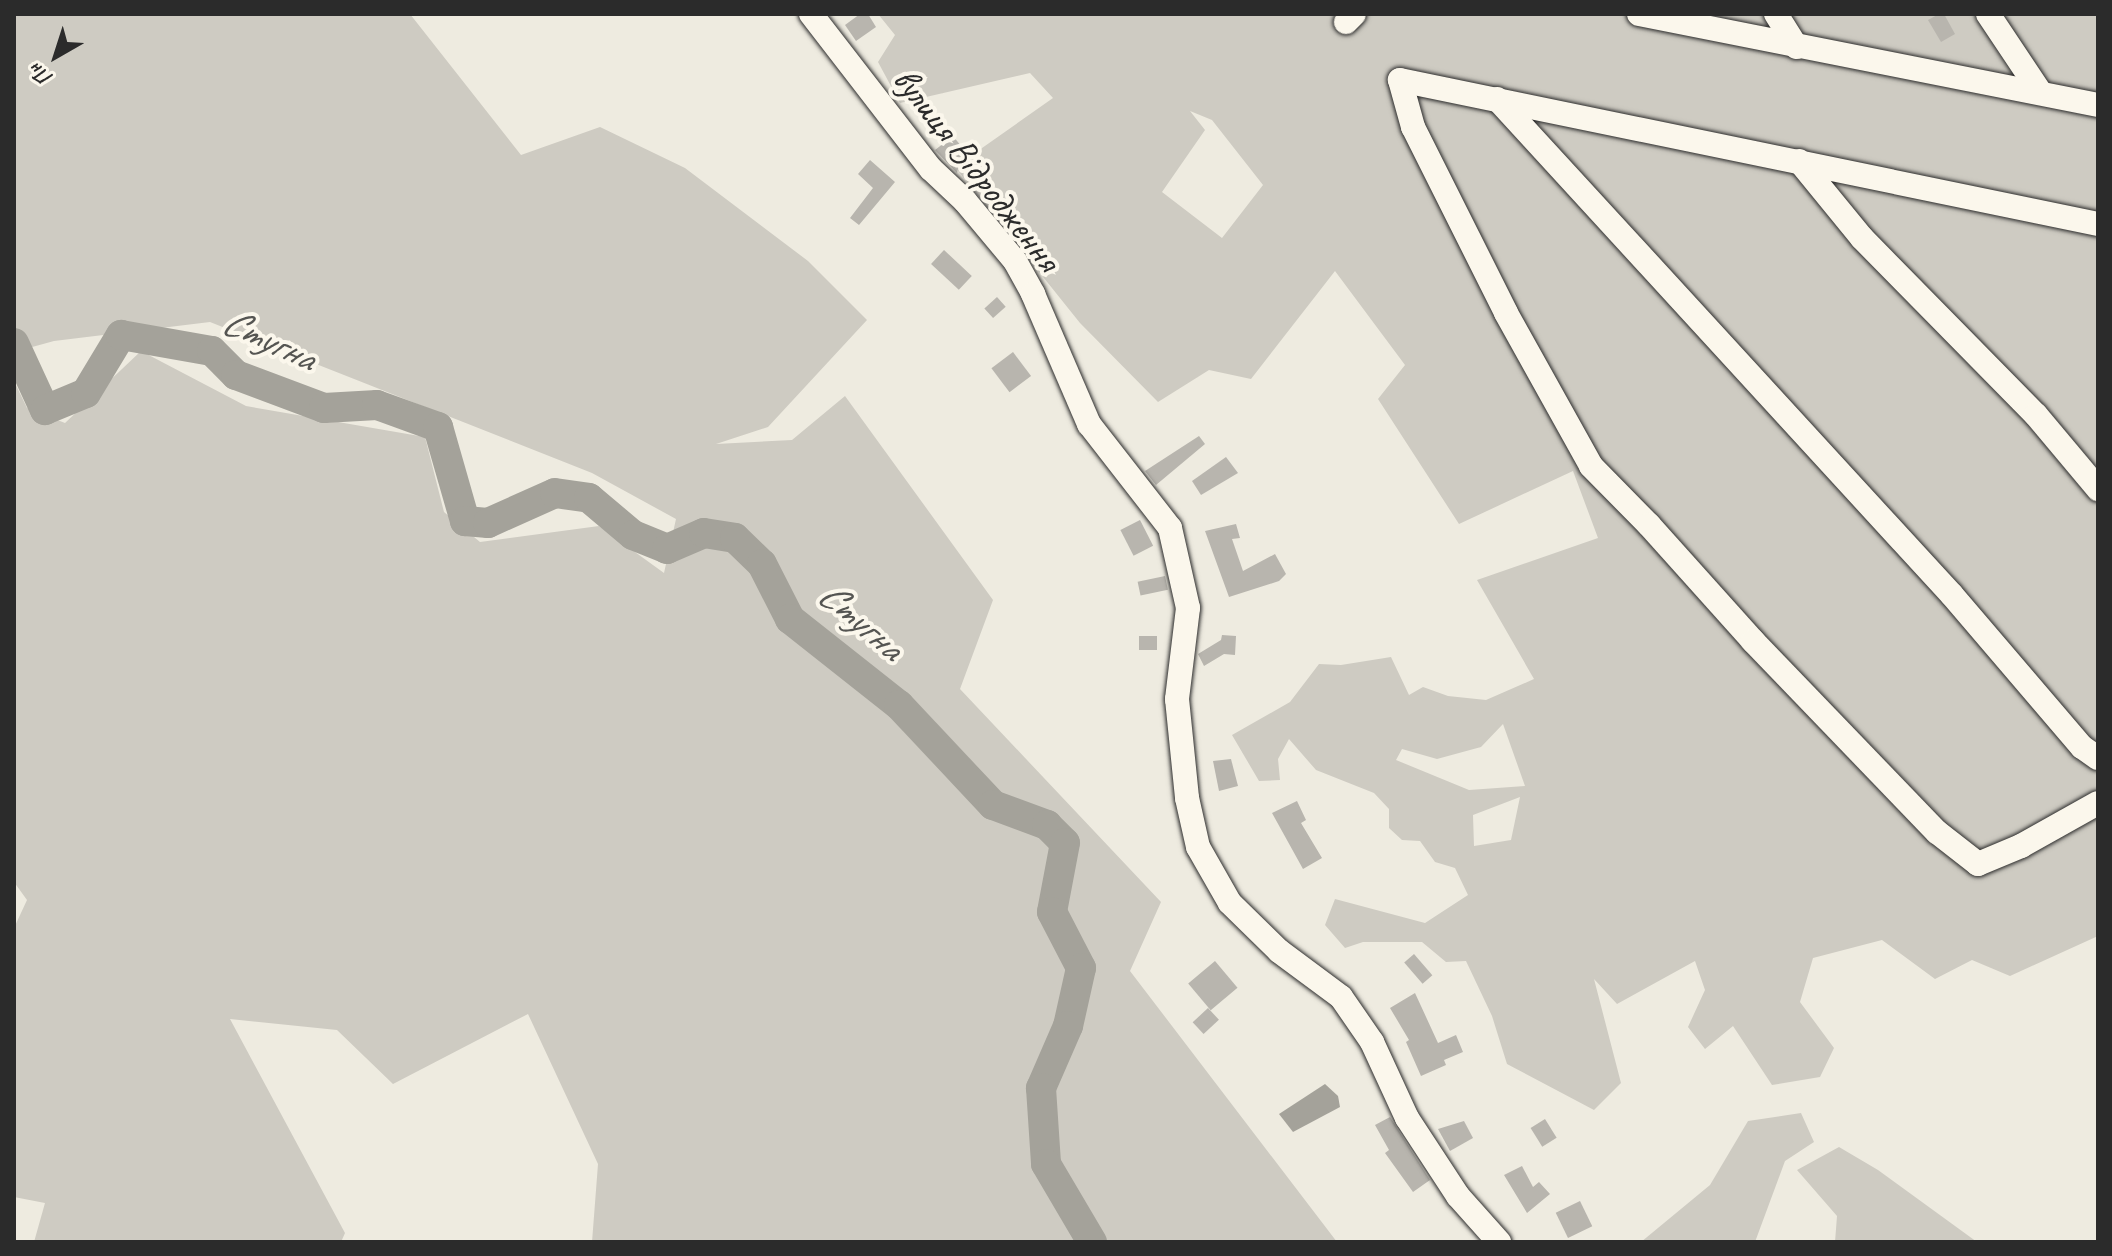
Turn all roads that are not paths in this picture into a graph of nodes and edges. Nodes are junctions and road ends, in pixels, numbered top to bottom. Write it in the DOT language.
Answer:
graph roads {
  1 [pos="811,14"];
  2 [pos="1639,14"];
  3 [pos="1776,14"];
  4 [pos="1988,14"];
  5 [pos="1797,47"];
  6 [pos="2040,92"];
  7 [pos="1497,99"];
  8 [pos="2098,105"];
  9 [pos="1799,161"];
  10 [pos="2098,224"];
  11 [pos="2098,489"];
  12 [pos="2098,758"];
  13 [pos="2098,803"];
  14 [pos="1499,1242"];
  1 -- 14 [label="street, вулиця Відродження"];
  2 -- 5 [label="street"];
  3 -- 5 [label="street"];
  4 -- 6 [label="street"];
  5 -- 6 [label="street"];
  6 -- 8 [label="street"];
  7 -- 9 [label="street"];
  7 -- 12 [label="street"];
  7 -- 13 [label="street"];
  9 -- 10 [label="street"];
  9 -- 11 [label="street"];
}
